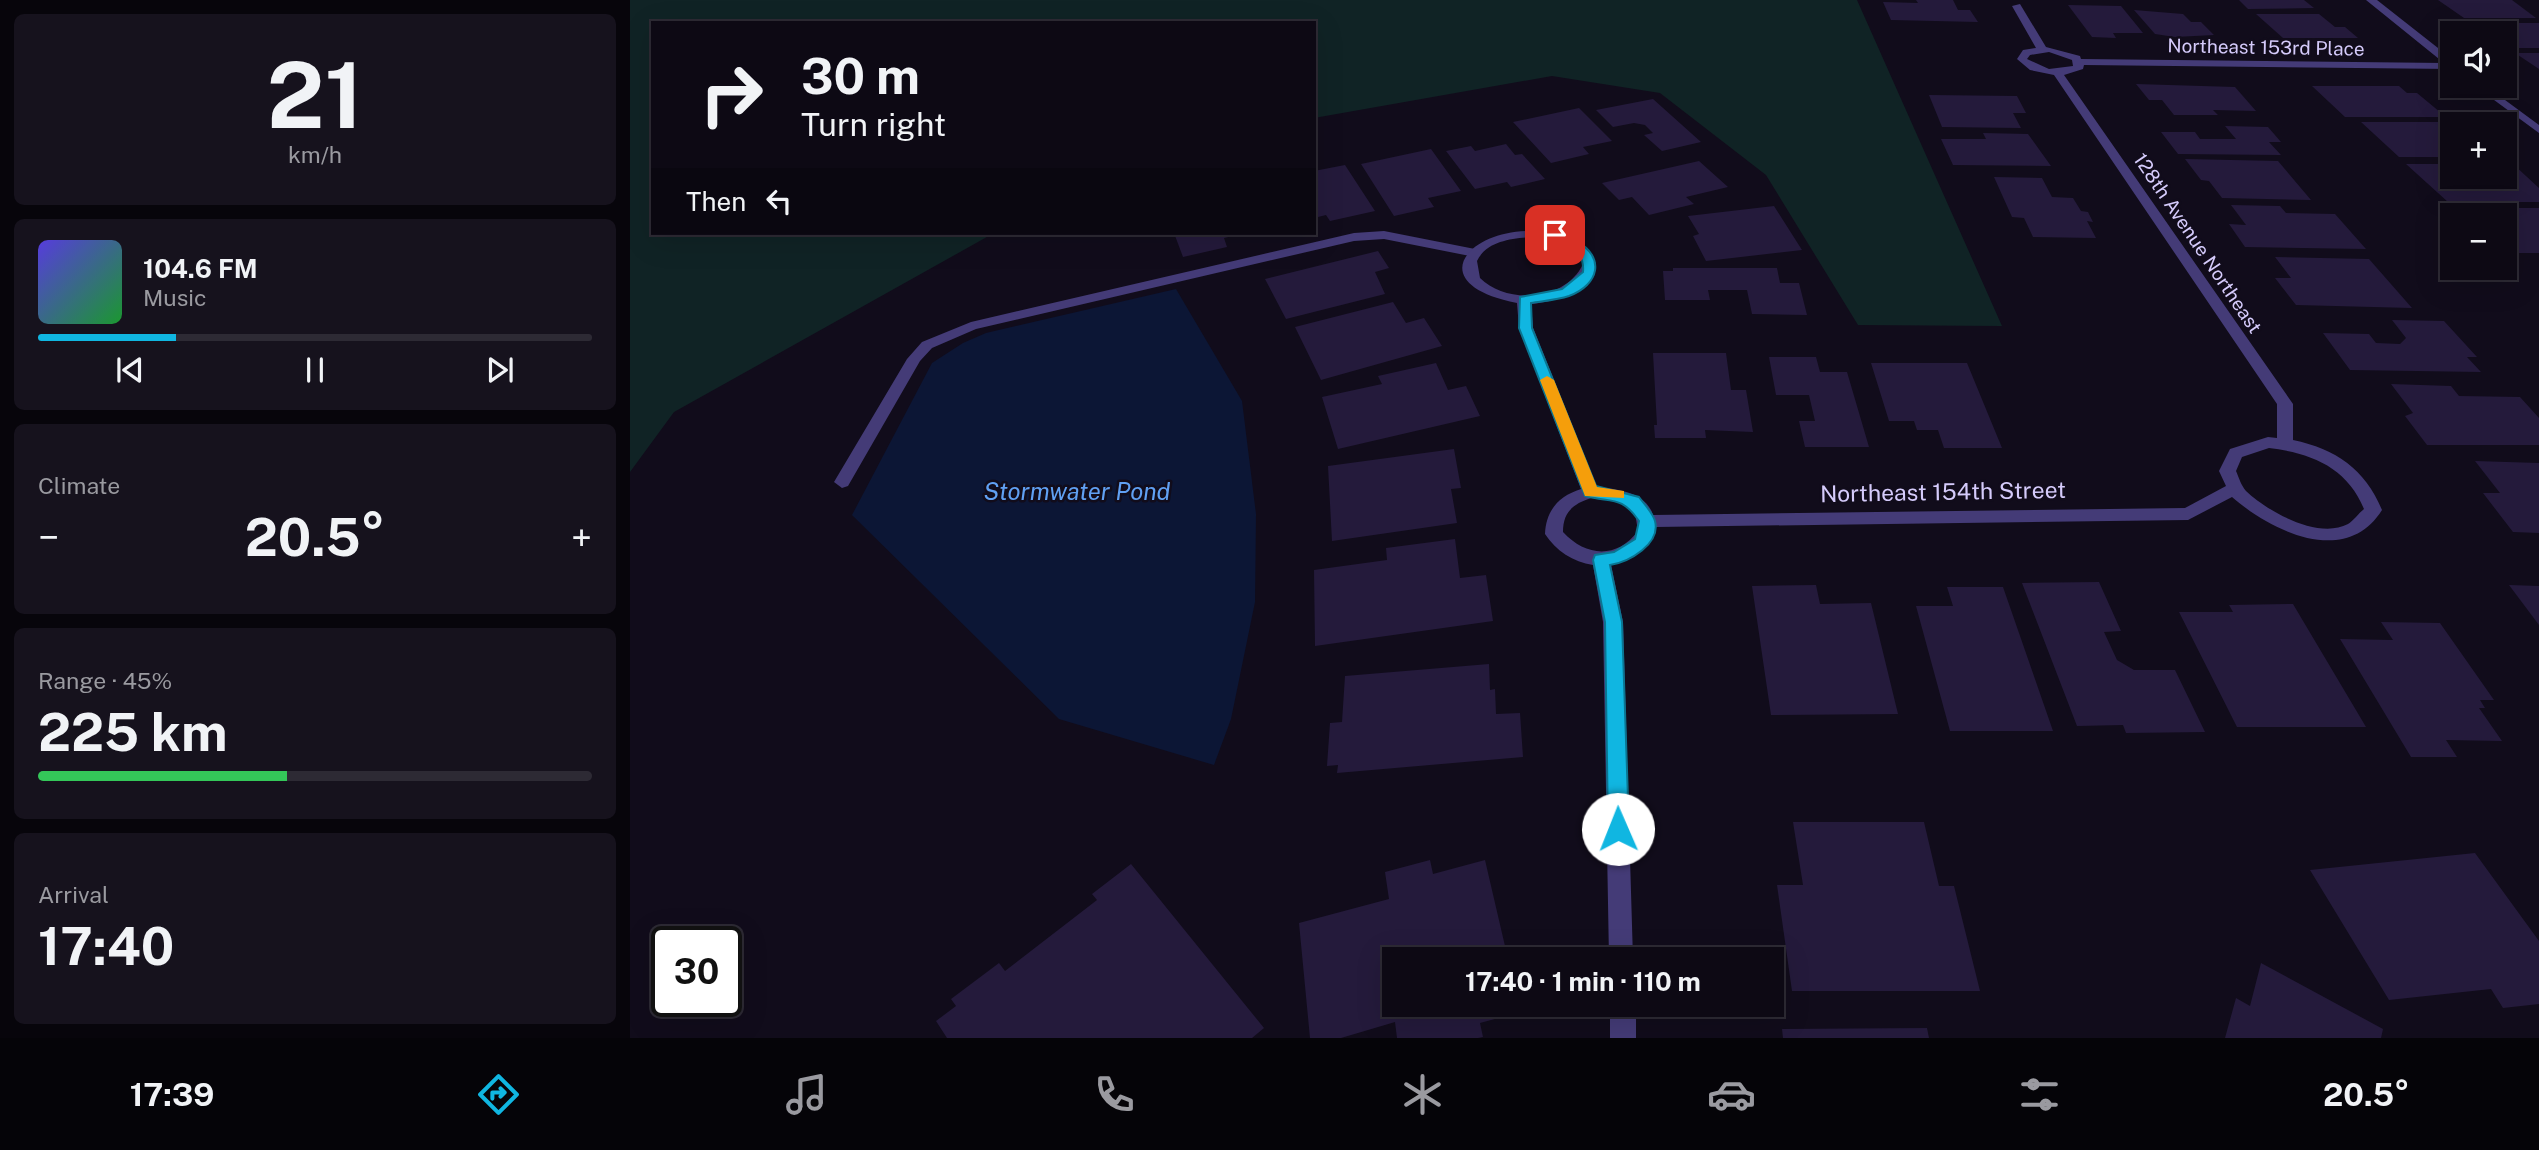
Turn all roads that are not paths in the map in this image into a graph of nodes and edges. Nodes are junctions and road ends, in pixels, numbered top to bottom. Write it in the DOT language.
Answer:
graph roads {
  1 [pos="2371,0"];
  2 [pos="2017,6"];
  3 [pos="2042,49"];
  4 [pos="2440,55"];
  5 [pos="2080,62"];
  6 [pos="2440,65"];
  7 [pos="2057,72"];
  8 [pos="2496,98"];
  9 [pos="2539,130"];
  10 [pos="1475,253"];
  11 [pos="1524,300"];
  12 [pos="2285,443"];
  13 [pos="842,481"];
  14 [pos="2233,489"];
  15 [pos="1591,492"];
  16 [pos="1647,521"];
  17 [pos="1601,560"];
  18 [pos="1622,947"];
  19 [pos="1623,1017"];
  20 [pos="1623,1038"];
  1 -- 4 [label="street"];
  2 -- 3 [label="street"];
  3 -- 5 [label="street"];
  3 -- 7 [label="street"];
  5 -- 6 [label="street, Northeast 153rd Place"];
  5 -- 7 [label="street"];
  7 -- 12 [label="street, 128th Avenue Northeast"];
  8 -- 9 [label="street"];
  10 -- 11 [label="street"];
  10 -- 11 [label="street"];
  10 -- 13 [label="street"];
  11 -- 15 [label="street"];
  12 -- 14 [label="street"];
  12 -- 14 [label="street"];
  14 -- 16 [label="street, Northeast 154th Street"];
  15 -- 16 [label="street"];
  15 -- 17 [label="street"];
  16 -- 17 [label="street"];
  17 -- 18 [label="street"];
  19 -- 20 [label="street"];
}
